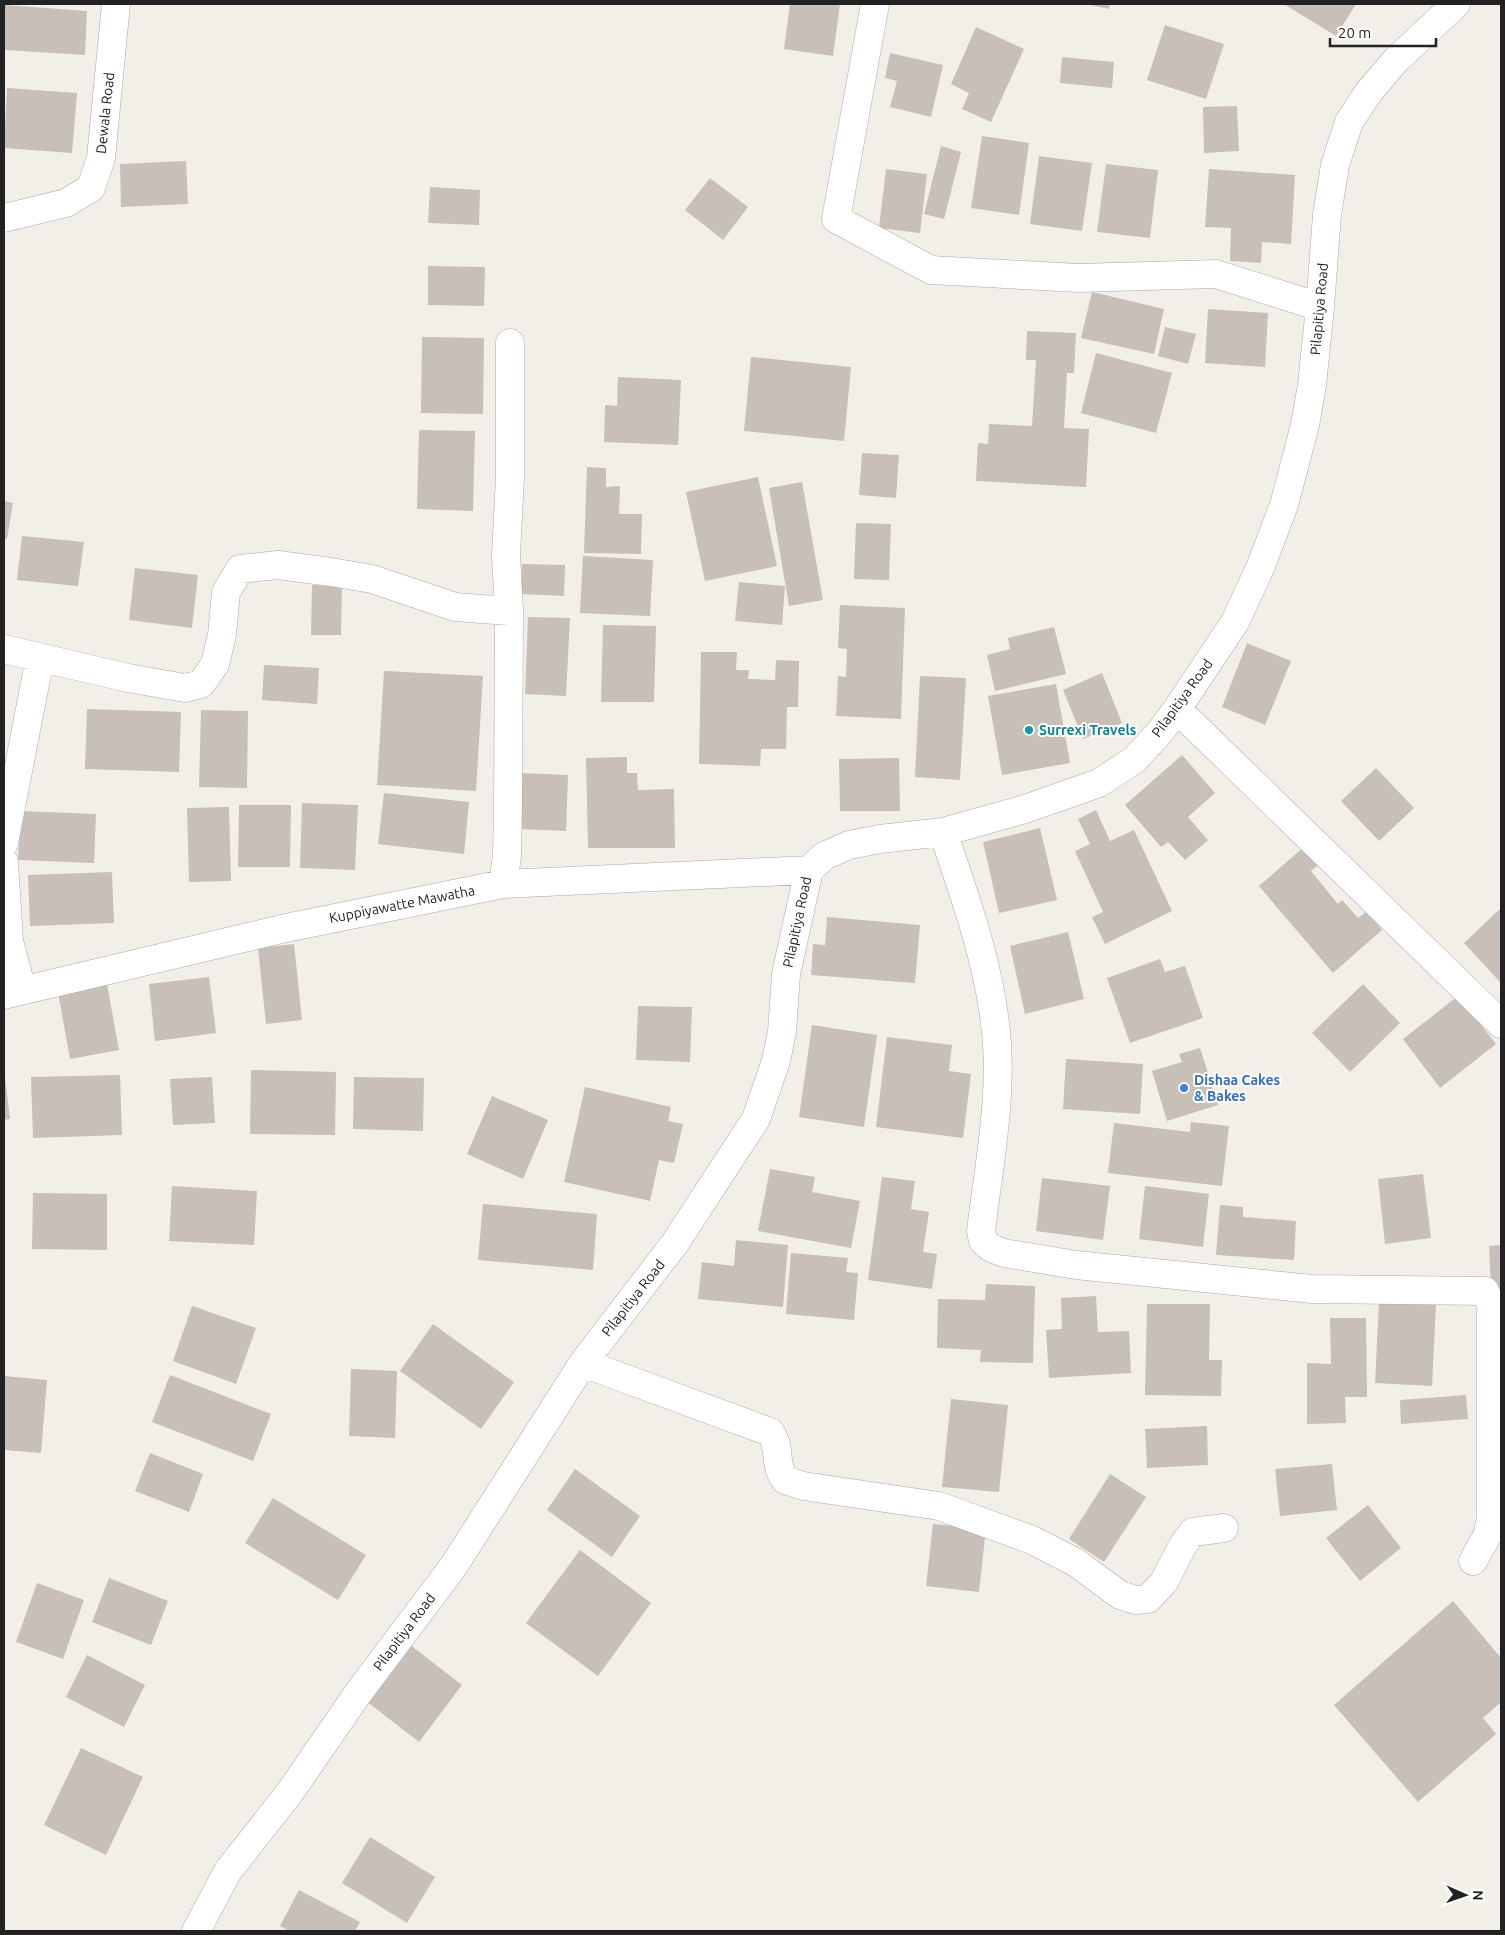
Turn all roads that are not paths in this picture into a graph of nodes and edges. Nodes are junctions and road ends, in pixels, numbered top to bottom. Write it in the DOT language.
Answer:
graph roads {
  1 [pos="116,4"];
  2 [pos="875,4"];
  3 [pos="1456,4"];
  4 [pos="4,218"];
  5 [pos="1320,307"];
  6 [pos="510,342"];
  7 [pos="509,612"];
  8 [pos="4,649"];
  9 [pos="40,658"];
  10 [pos="1177,709"];
  11 [pos="943,832"];
  12 [pos="4,843"];
  13 [pos="4,862"];
  14 [pos="809,870"];
  15 [pos="503,884"];
  16 [pos="13,992"];
  17 [pos="1501,1024"];
  18 [pos="583,1363"];
  19 [pos="1224,1528"];
  20 [pos="1473,1561"];
  21 [pos="196,1931"];
  1 -- 4 [label="street, Dewala Road"];
  2 -- 5 [label="street"];
  3 -- 5 [label="street, Pilapitiya Road"];
  5 -- 10 [label="street, Pilapitiya Road"];
  6 -- 7 [label="street"];
  7 -- 9 [label="street"];
  7 -- 15 [label="street"];
  8 -- 9 [label="street"];
  9 -- 12 [label="street"];
  10 -- 11 [label="street, Pilapitiya Road"];
  10 -- 17 [label="street"];
  11 -- 14 [label="street, Pilapitiya Road"];
  11 -- 20 [label="street"];
  13 -- 16 [label="street"];
  14 -- 15 [label="street, Kuppiyawatte Mawatha"];
  14 -- 18 [label="street, Pilapitiya Road"];
  15 -- 16 [label="street, Kuppiyawatte Mawatha"];
  18 -- 19 [label="street"];
  18 -- 21 [label="street, Pilapitiya Road"];
}
